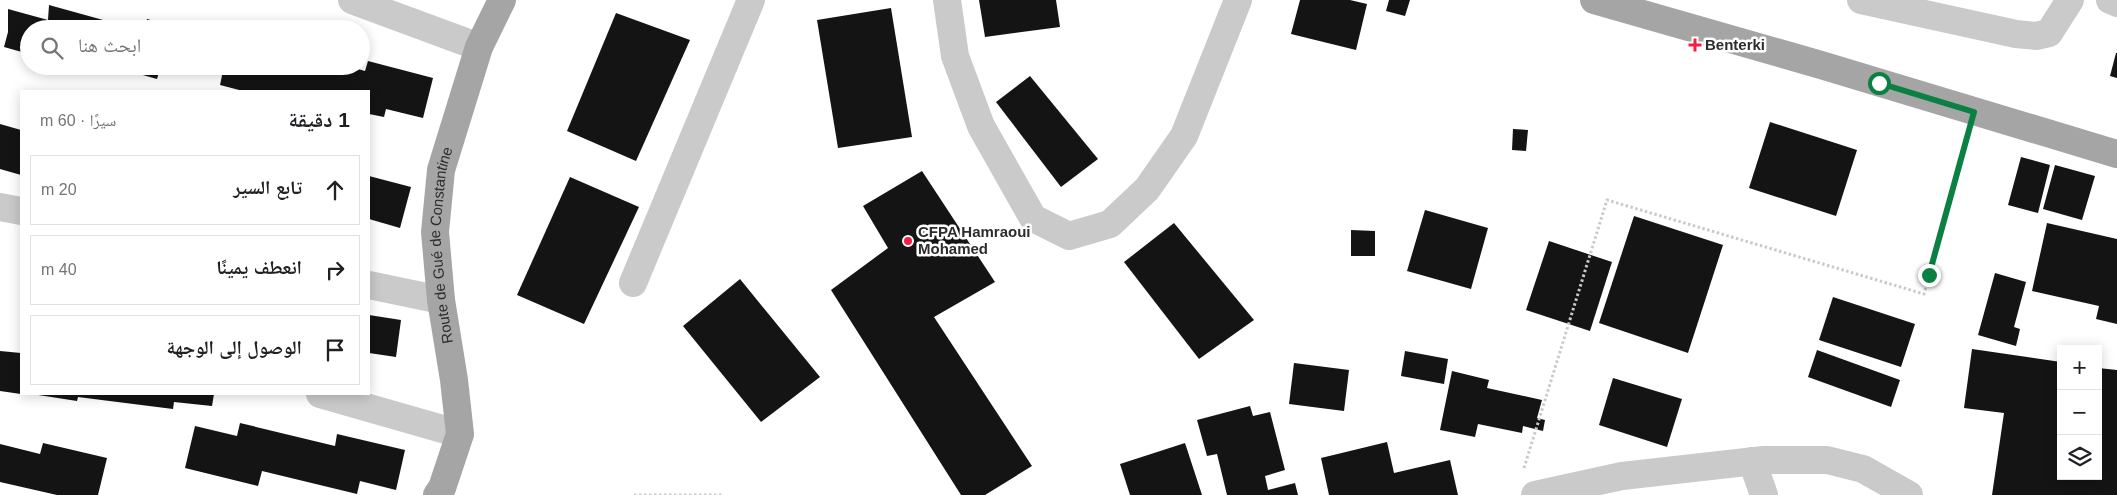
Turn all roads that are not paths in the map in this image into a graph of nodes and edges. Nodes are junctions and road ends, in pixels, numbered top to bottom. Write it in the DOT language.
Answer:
graph roads {
  1 [pos="352,0"];
  2 [pos="502,0"];
  3 [pos="751,0"];
  4 [pos="947,0"];
  5 [pos="1238,0"];
  6 [pos="1594,0"];
  7 [pos="1861,0"];
  8 [pos="2070,0"];
  9 [pos="2110,0"];
  10 [pos="2117,3"];
  11 [pos="479,47"];
  12 [pos="2117,154"];
  13 [pos="0,207"];
  14 [pos="20,211"];
  15 [pos="633,282"];
  16 [pos="370,284"];
  17 [pos="441,300"];
  18 [pos="324,395"];
  19 [pos="460,434"];
  20 [pos="1752,461"];
  21 [pos="1528,486"];
  22 [pos="437,495"];
  23 [pos="1764,495"];
  24 [pos="1909,495"];
  1 -- 11 [label="street"];
  2 -- 11 [label="main road, Route de Gué de Constantine"];
  3 -- 15 [label="street"];
  4 -- 5 [label="street"];
  6 -- 12 [label="main road"];
  7 -- 8 [label="street"];
  9 -- 10 [label="street"];
  11 -- 17 [label="main road, Route de Gué de Constantine"];
  13 -- 14 [label="street"];
  16 -- 17 [label="street"];
  17 -- 19 [label="main road, Route de Gué de Constantine"];
  18 -- 19 [label="street"];
  19 -- 22 [label="main road, Route de Gué de Constantine"];
  20 -- 21 [label="street"];
  20 -- 23 [label="street"];
  20 -- 24 [label="street"];
}
